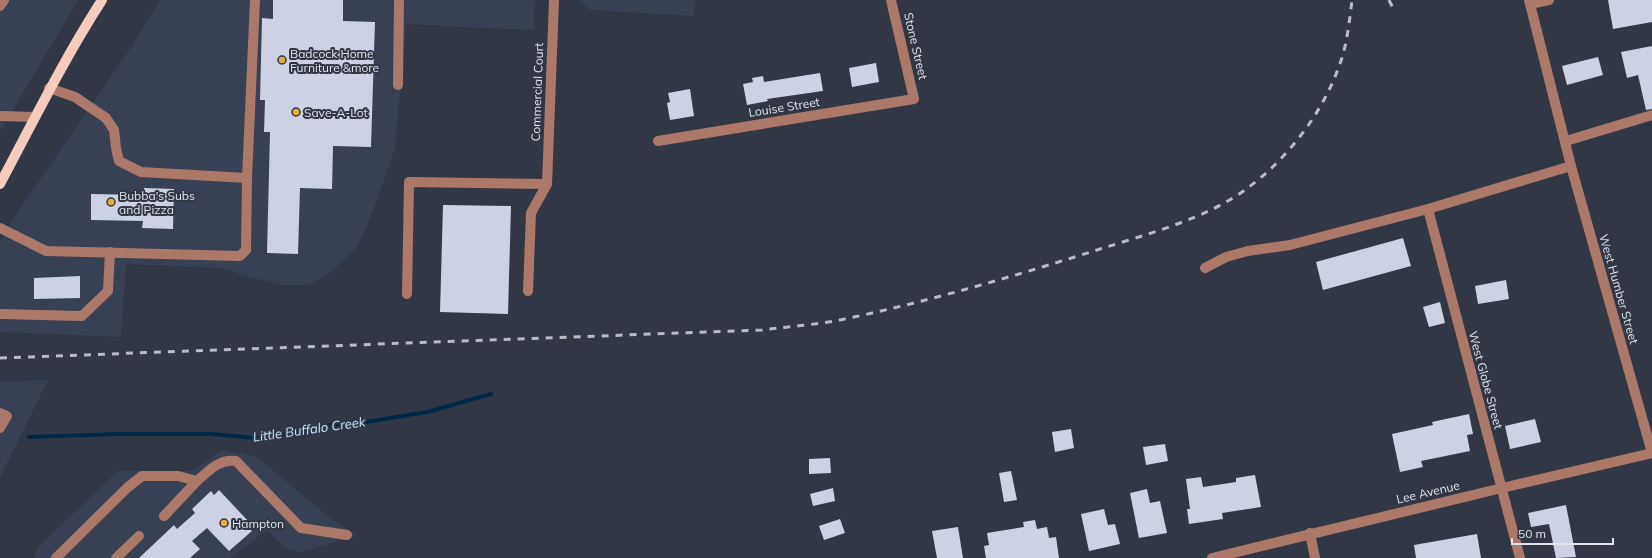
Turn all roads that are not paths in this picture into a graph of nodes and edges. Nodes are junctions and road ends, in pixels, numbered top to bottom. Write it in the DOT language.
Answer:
graph roads {
  1 [pos="4,0"];
  2 [pos="102,0"];
  3 [pos="255,0"];
  4 [pos="399,0"];
  5 [pos="554,0"];
  6 [pos="891,0"];
  7 [pos="1549,0"];
  8 [pos="1530,2"];
  9 [pos="0,6"];
  10 [pos="398,85"];
  11 [pos="49,88"];
  12 [pos="914,99"];
  13 [pos="1652,115"];
  14 [pos="0,116"];
  15 [pos="34,117"];
  16 [pos="1566,141"];
  17 [pos="658,142"];
  18 [pos="1571,166"];
  19 [pos="247,178"];
  20 [pos="1,181"];
  21 [pos="547,184"];
  22 [pos="1428,209"];
  23 [pos="0,228"];
  24 [pos="110,252"];
  25 [pos="1204,268"];
  26 [pos="528,291"];
  27 [pos="407,294"];
  28 [pos="0,314"];
  29 [pos="0,414"];
  30 [pos="0,428"];
  31 [pos="1652,453"];
  32 [pos="197,481"];
  33 [pos="1502,488"];
  34 [pos="164,516"];
  35 [pos="1310,533"];
  36 [pos="347,535"];
  37 [pos="139,536"];
  38 [pos="56,558"];
  39 [pos="116,558"];
  40 [pos="1212,558"];
  41 [pos="1315,558"];
  42 [pos="1520,558"];
  1 -- 9 [label="street"];
  2 -- 11 [label="main road"];
  3 -- 19 [label="street"];
  4 -- 10 [label="street"];
  5 -- 21 [label="street, Commercial Court"];
  6 -- 12 [label="street, Stone Street"];
  7 -- 8 [label="street"];
  8 -- 16 [label="street, West Humber Street"];
  11 -- 15 [label="main road"];
  11 -- 19 [label="street"];
  12 -- 17 [label="street, Louise Street"];
  13 -- 16 [label="street"];
  14 -- 15 [label="street"];
  15 -- 20 [label="main road"];
  16 -- 18 [label="street, West Humber Street"];
  18 -- 22 [label="street"];
  18 -- 31 [label="street, West Humber Street"];
  19 -- 24 [label="street"];
  21 -- 26 [label="street"];
  21 -- 27 [label="street"];
  22 -- 25 [label="street"];
  22 -- 33 [label="street, West Globe Street"];
  23 -- 24 [label="street"];
  24 -- 28 [label="street"];
  29 -- 30 [label="street"];
  31 -- 33 [label="street, Lee Avenue"];
  32 -- 34 [label="street"];
  32 -- 36 [label="street"];
  32 -- 38 [label="street"];
  33 -- 35 [label="street, Lee Avenue"];
  33 -- 42 [label="street, West Globe Street"];
  35 -- 40 [label="street, Lee Avenue"];
  35 -- 41 [label="street"];
  37 -- 39 [label="street"];
}
